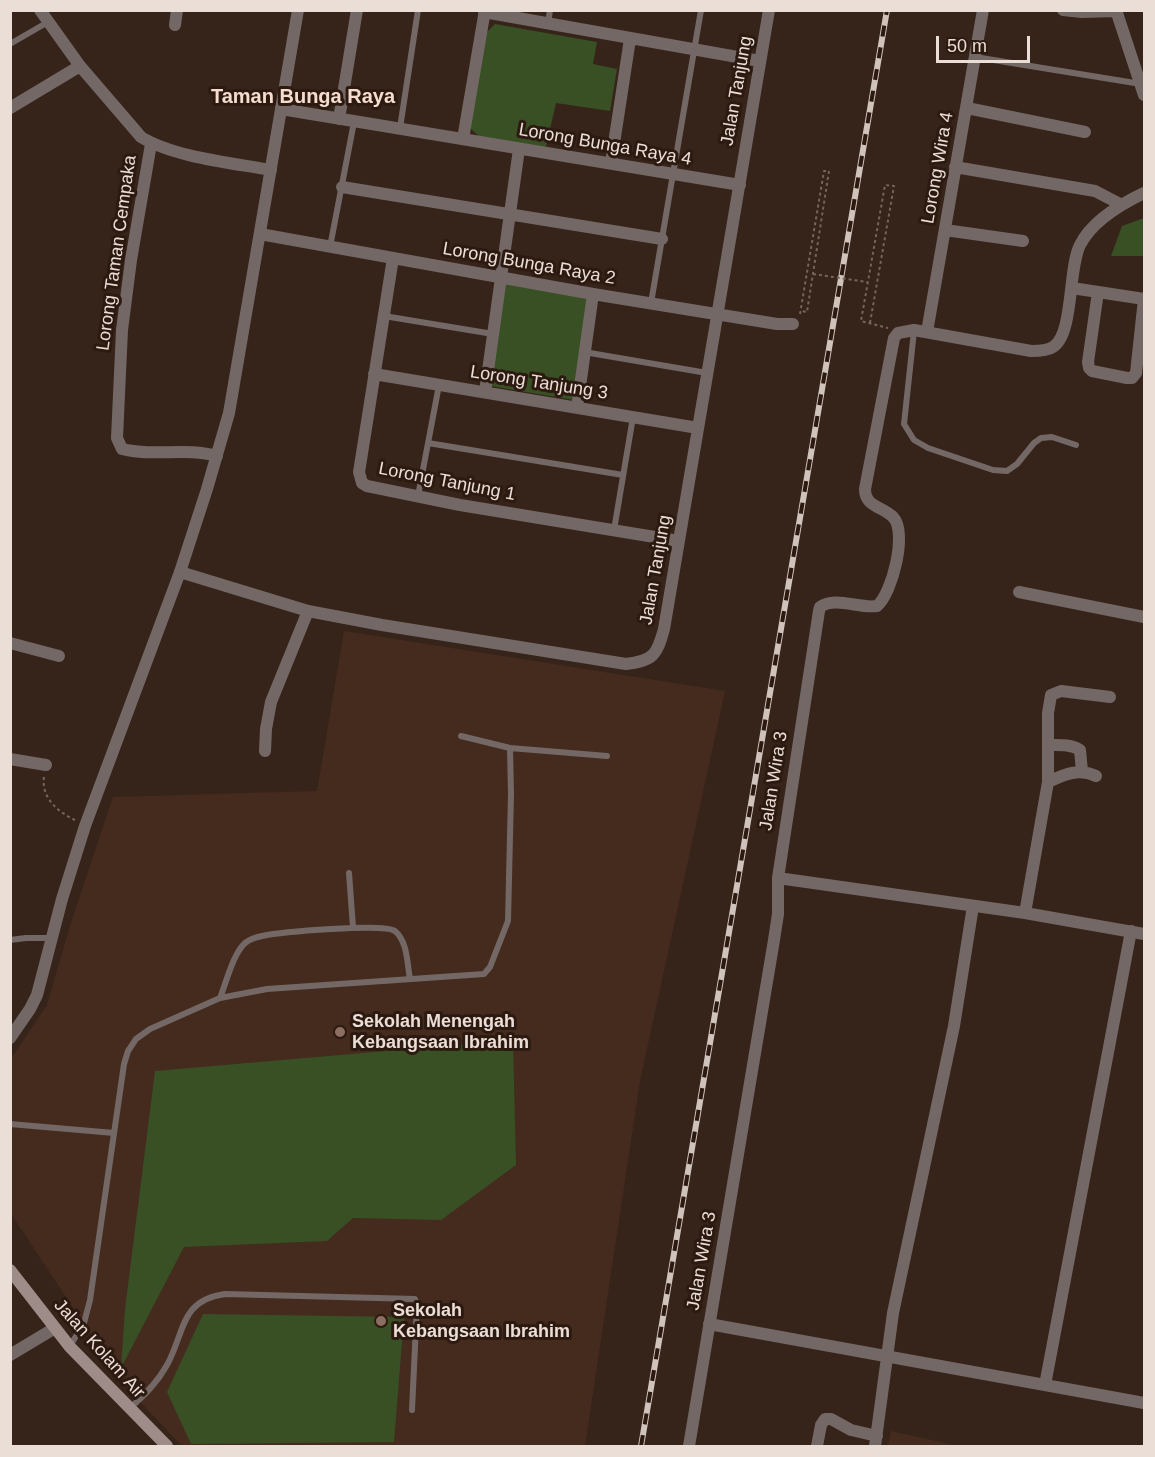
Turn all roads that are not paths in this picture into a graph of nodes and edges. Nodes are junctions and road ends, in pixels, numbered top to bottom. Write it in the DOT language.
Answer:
graph roads {
  1 [pos="40,10"];
  2 [pos="177,10"];
  3 [pos="298,10"];
  4 [pos="357,10"];
  5 [pos="418,10"];
  6 [pos="550,10"];
  7 [pos="701,10"];
  8 [pos="769,10"];
  9 [pos="983,10"];
  10 [pos="1064,10"];
  11 [pos="481,11"];
  12 [pos="1116,11"];
  13 [pos="48,22"];
  14 [pos="548,24"];
  15 [pos="175,25"];
  16 [pos="630,39"];
  17 [pos="10,44"];
  18 [pos="695,50"];
  19 [pos="975,57"];
  20 [pos="760,61"];
  21 [pos="80,66"];
  22 [pos="1143,89"];
  23 [pos="10,108"];
  24 [pos="967,108"];
  25 [pos="281,110"];
  26 [pos="339,119"];
  27 [pos="354,122"];
  28 [pos="400,129"];
  29 [pos="1085,132"];
  30 [pos="463,139"];
  31 [pos="151,144"];
  32 [pos="519,148"];
  33 [pos="611,164"];
  34 [pos="955,167"];
  35 [pos="271,170"];
  36 [pos="673,175"];
  37 [pos="740,185"];
  38 [pos="342,187"];
  39 [pos="1144,193"];
  40 [pos="1122,205"];
  41 [pos="510,214"];
  42 [pos="945,230"];
  43 [pos="260,234"];
  44 [pos="662,239"];
  45 [pos="1023,241"];
  46 [pos="330,247"];
  47 [pos="393,258"];
  48 [pos="501,277"];
  49 [pos="1072,288"];
  50 [pos="1098,292"];
  51 [pos="593,294"];
  52 [pos="1144,299"];
  53 [pos="651,303"];
  54 [pos="718,314"];
  55 [pos="383,316"];
  56 [pos="793,324"];
  57 [pos="920,331"];
  58 [pos="493,334"];
  59 [pos="584,352"];
  60 [pos="1141,359"];
  61 [pos="708,373"];
  62 [pos="374,374"];
  63 [pos="439,384"];
  64 [pos="485,392"];
  65 [pos="577,408"];
  66 [pos="633,417"];
  67 [pos="698,428"];
  68 [pos="428,443"];
  69 [pos="1076,445"];
  70 [pos="217,456"];
  71 [pos="623,475"];
  72 [pos="418,496"];
  73 [pos="614,530"];
  74 [pos="679,541"];
  75 [pos="180,572"];
  76 [pos="1019,592"];
  77 [pos="308,610"];
  78 [pos="1144,617"];
  79 [pos="10,644"];
  80 [pos="59,656"];
  81 [pos="1110,697"];
  82 [pos="461,736"];
  83 [pos="1048,745"];
  84 [pos="510,748"];
  85 [pos="265,751"];
  86 [pos="607,756"];
  87 [pos="10,759"];
  88 [pos="46,765"];
  89 [pos="1082,771"];
  90 [pos="1096,776"];
  91 [pos="1048,782"];
  92 [pos="349,873"];
  93 [pos="778,878"];
  94 [pos="973,906"];
  95 [pos="1025,913"];
  96 [pos="352,927"];
  97 [pos="1131,931"];
  98 [pos="1144,934"];
  99 [pos="51,938"];
  100 [pos="10,940"];
  101 [pos="410,979"];
  102 [pos="220,998"];
  103 [pos="10,1038"];
  104 [pos="10,1124"];
  105 [pos="114,1133"];
  106 [pos="10,1270"];
  107 [pos="709,1324"];
  108 [pos="55,1328"];
  109 [pos="70,1347"];
  110 [pos="10,1355"];
  111 [pos="886,1358"];
  112 [pos="1045,1385"];
  113 [pos="1144,1403"];
  114 [pos="129,1409"];
  115 [pos="412,1410"];
  116 [pos="876,1441"];
  117 [pos="167,1446"];
  118 [pos="689,1446"];
  119 [pos="817,1446"];
  1 -- 13 [label="street"];
  2 -- 15 [label="street"];
  3 -- 25 [label="street"];
  4 -- 26 [label="street"];
  5 -- 28 [label="lane"];
  6 -- 14 [label="lane"];
  7 -- 18 [label="lane"];
  8 -- 20 [label="street, Jalan Tanjung"];
  9 -- 19 [label="street, Lorong Wira 4"];
  10 -- 12 [label="street"];
  11 -- 14 [label="street"];
  11 -- 30 [label="street"];
  12 -- 22 [label="street"];
  13 -- 17 [label="lane"];
  13 -- 21 [label="street"];
  14 -- 16 [label="street"];
  16 -- 18 [label="street"];
  16 -- 33 [label="street"];
  18 -- 20 [label="street"];
  18 -- 36 [label="lane"];
  19 -- 22 [label="lane"];
  19 -- 24 [label="street, Lorong Wira 4"];
  20 -- 37 [label="street, Jalan Tanjung"];
  21 -- 23 [label="street"];
  21 -- 31 [label="street"];
  24 -- 29 [label="street"];
  24 -- 34 [label="street, Lorong Wira 4"];
  25 -- 26 [label="street, Lorong Bunga Raya 4"];
  25 -- 35 [label="street"];
  26 -- 27 [label="street, Lorong Bunga Raya 4"];
  27 -- 28 [label="street, Lorong Bunga Raya 4"];
  27 -- 38 [label="lane"];
  28 -- 30 [label="street, Lorong Bunga Raya 4"];
  30 -- 32 [label="street, Lorong Bunga Raya 4"];
  31 -- 35 [label="street"];
  31 -- 70 [label="street, Lorong Taman Cempaka"];
  32 -- 33 [label="street, Lorong Bunga Raya 4"];
  32 -- 41 [label="street"];
  33 -- 36 [label="street, Lorong Bunga Raya 4"];
  34 -- 40 [label="street"];
  34 -- 42 [label="street, Lorong Wira 4"];
  35 -- 43 [label="street"];
  36 -- 37 [label="street, Lorong Bunga Raya 4"];
  36 -- 44 [label="lane"];
  37 -- 54 [label="street, Jalan Tanjung"];
  38 -- 41 [label="street"];
  38 -- 46 [label="lane"];
  39 -- 40 [label="street"];
  40 -- 49 [label="street"];
  41 -- 44 [label="street"];
  41 -- 48 [label="street"];
  42 -- 45 [label="street"];
  42 -- 57 [label="street, Lorong Wira 4"];
  43 -- 46 [label="street, Lorong Bunga Raya 2"];
  43 -- 70 [label="street"];
  44 -- 53 [label="lane"];
  46 -- 47 [label="street, Lorong Bunga Raya 2"];
  47 -- 48 [label="street, Lorong Bunga Raya 2"];
  47 -- 55 [label="street, Lorong Tanjung 1"];
  48 -- 51 [label="street, Lorong Bunga Raya 2"];
  48 -- 58 [label="street"];
  49 -- 50 [label="street"];
  49 -- 57 [label="street"];
  50 -- 52 [label="street"];
  50 -- 60 [label="street"];
  51 -- 53 [label="street, Lorong Bunga Raya 2"];
  51 -- 59 [label="street"];
  52 -- 60 [label="street"];
  53 -- 54 [label="street, Lorong Bunga Raya 2"];
  54 -- 56 [label="street, Lorong Bunga Raya 2"];
  54 -- 61 [label="street, Jalan Tanjung"];
  55 -- 58 [label="lane"];
  55 -- 62 [label="street, Lorong Tanjung 1"];
  57 -- 69 [label="lane"];
  57 -- 93 [label="street, Jalan Wira 3"];
  58 -- 64 [label="street"];
  59 -- 61 [label="lane"];
  59 -- 65 [label="street"];
  61 -- 67 [label="street, Jalan Tanjung"];
  62 -- 63 [label="street, Lorong Tanjung 3"];
  62 -- 72 [label="street, Lorong Tanjung 1"];
  63 -- 64 [label="street, Lorong Tanjung 3"];
  63 -- 68 [label="lane"];
  64 -- 65 [label="street, Lorong Tanjung 3"];
  65 -- 66 [label="street, Lorong Tanjung 3"];
  66 -- 67 [label="street, Lorong Tanjung 3"];
  66 -- 71 [label="lane"];
  67 -- 74 [label="street, Jalan Tanjung"];
  68 -- 71 [label="lane"];
  68 -- 72 [label="lane"];
  70 -- 75 [label="street"];
  71 -- 73 [label="lane"];
  72 -- 73 [label="street, Lorong Tanjung 1"];
  73 -- 74 [label="street, Lorong Tanjung 1"];
  74 -- 77 [label="street, Jalan Tanjung"];
  75 -- 77 [label="street, Jalan Tanjung"];
  75 -- 99 [label="street"];
  76 -- 78 [label="street"];
  77 -- 85 [label="street"];
  79 -- 80 [label="street"];
  81 -- 83 [label="street"];
  82 -- 84 [label="lane"];
  83 -- 89 [label="street"];
  83 -- 91 [label="street"];
  84 -- 86 [label="lane"];
  84 -- 101 [label="lane"];
  87 -- 88 [label="street"];
  89 -- 90 [label="street"];
  89 -- 91 [label="street"];
  91 -- 95 [label="street"];
  92 -- 96 [label="lane"];
  93 -- 94 [label="street"];
  93 -- 107 [label="street, Jalan Wira 3"];
  94 -- 95 [label="street"];
  94 -- 111 [label="street"];
  95 -- 97 [label="street"];
  96 -- 101 [label="lane"];
  96 -- 102 [label="lane"];
  97 -- 98 [label="street"];
  97 -- 112 [label="street"];
  99 -- 100 [label="lane"];
  99 -- 103 [label="street"];
  101 -- 102 [label="lane"];
  102 -- 105 [label="lane"];
  104 -- 105 [label="lane"];
  105 -- 109 [label="lane"];
  106 -- 108 [label="main road, Jalan Kolam Air"];
  107 -- 111 [label="street"];
  107 -- 118 [label="street, Jalan Wira 3"];
  108 -- 109 [label="main road, Jalan Kolam Air"];
  108 -- 110 [label="street"];
  109 -- 114 [label="main road, Jalan Kolam Air"];
  111 -- 112 [label="street"];
  111 -- 116 [label="street"];
  112 -- 113 [label="street"];
  114 -- 115 [label="lane"];
  114 -- 117 [label="main road, Jalan Kolam Air"];
  116 -- 119 [label="street"];
}
